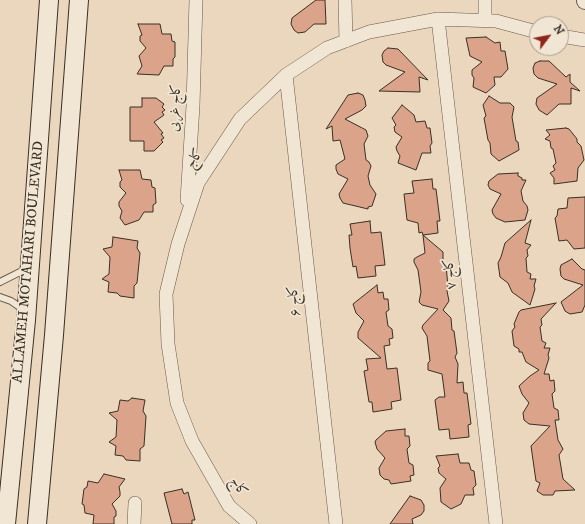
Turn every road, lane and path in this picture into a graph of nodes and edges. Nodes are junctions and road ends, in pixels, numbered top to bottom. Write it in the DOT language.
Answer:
graph roads {
  1 [pos="49,0"];
  2 [pos="79,0"];
  3 [pos="196,0"];
  4 [pos="345,0"];
  5 [pos="485,0"];
  6 [pos="438,20"];
  7 [pos="485,21"];
  8 [pos="529,30"];
  9 [pos="569,37"];
  10 [pos="585,40"];
  11 [pos="346,41"];
  12 [pos="286,75"];
  13 [pos="186,217"];
  14 [pos="30,267"];
  15 [pos="0,282"];
  16 [pos="0,296"];
  17 [pos="27,312"];
  18 [pos="135,503"];
  19 [pos="230,506"];
  20 [pos="6,524"];
  21 [pos="37,524"];
  22 [pos="134,524"];
  23 [pos="234,524"];
  24 [pos="250,524"];
  25 [pos="336,524"];
  26 [pos="496,524"];
  1 -- 14 [label="main road, ALLAMEH MOTAHARI BOULEVARD"];
  2 -- 21 [label="main road, ALLAMEH MOTAHARI BOULEVARD"];
  3 -- 13 [label="street, کاج غربی"];
  4 -- 11 [label="street"];
  5 -- 7 [label="street"];
  6 -- 7 [label="street, کاج"];
  6 -- 11 [label="street, کاج"];
  6 -- 26 [label="street, کاج ۷"];
  7 -- 8 [label="street, کاج"];
  9 -- 10 [label="street"];
  11 -- 12 [label="street, کاج"];
  12 -- 13 [label="street, کاج"];
  12 -- 25 [label="street, کاج ۶"];
  13 -- 19 [label="street, کاج"];
  14 -- 15 [label="lane"];
  14 -- 17 [label="main road, ALLAMEH MOTAHARI BOULEVARD"];
  16 -- 17 [label="lane"];
  17 -- 20 [label="main road, ALLAMEH MOTAHARI BOULEVARD"];
  18 -- 22 [label="street"];
  19 -- 23 [label="street"];
  19 -- 24 [label="street, کاج"];
}
